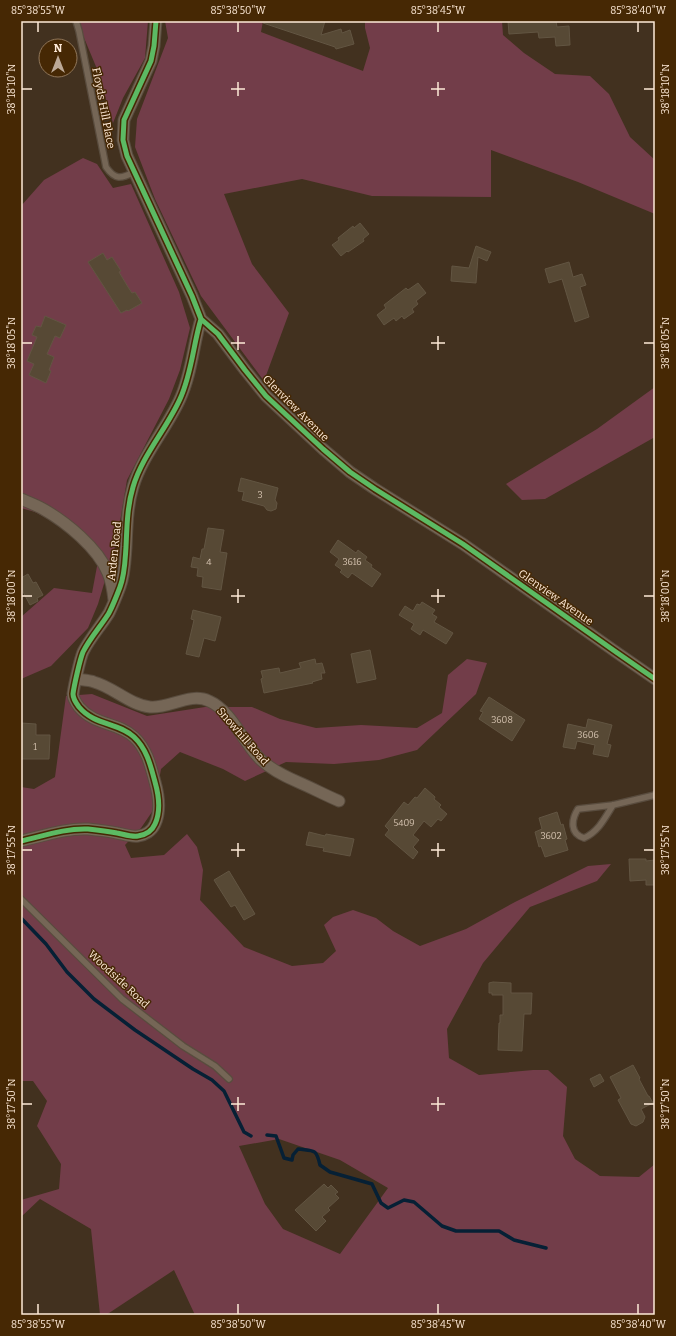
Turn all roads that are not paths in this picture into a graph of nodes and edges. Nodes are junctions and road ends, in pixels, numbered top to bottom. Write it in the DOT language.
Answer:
graph roads {
  1 [pos="76,21"];
  2 [pos="156,21"];
  3 [pos="134,172"];
  4 [pos="200,319"];
  5 [pos="21,498"];
  6 [pos="114,600"];
  7 [pos="655,678"];
  8 [pos="76,679"];
  9 [pos="655,795"];
  10 [pos="339,801"];
  11 [pos="613,805"];
  12 [pos="21,841"];
  13 [pos="21,900"];
  14 [pos="229,1079"];
  1 -- 3 [label="lane, Floyds Hill Place"];
  2 -- 3 [label="street"];
  3 -- 4 [label="street"];
  4 -- 6 [label="street, Arden Road"];
  4 -- 7 [label="street, Glenview Avenue"];
  5 -- 6 [label="street"];
  6 -- 8 [label="street, Arden Road"];
  8 -- 10 [label="street, Snowhill Road"];
  8 -- 12 [label="street, Arden Road"];
  9 -- 11 [label="lane"];
  11 -- 11 [label="lane"];
  13 -- 14 [label="lane, Woodside Road"];
}
